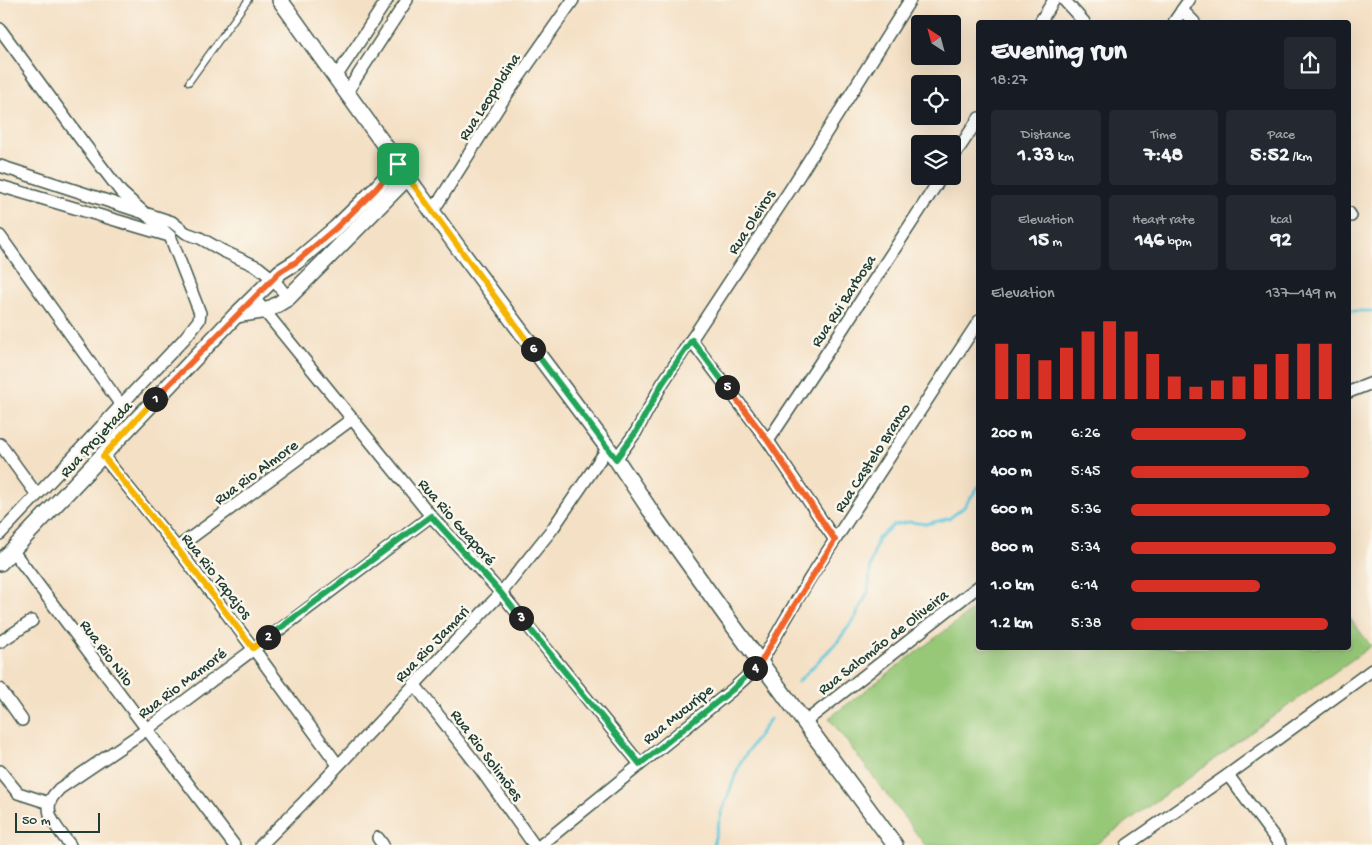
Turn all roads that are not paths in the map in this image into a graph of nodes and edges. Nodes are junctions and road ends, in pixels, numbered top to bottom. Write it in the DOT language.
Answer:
graph roads {
  1 [pos="248,0"];
  2 [pos="280,0"];
  3 [pos="387,0"];
  4 [pos="407,0"];
  5 [pos="573,0"];
  6 [pos="910,0"];
  7 [pos="1054,0"];
  8 [pos="1064,0"];
  9 [pos="1189,0"];
  10 [pos="1182,10"];
  11 [pos="1041,20"];
  12 [pos="1082,20"];
  13 [pos="1175,20"];
  14 [pos="1192,20"];
  15 [pos="0,29"];
  16 [pos="336,77"];
  17 [pos="189,82"];
  18 [pos="348,92"];
  19 [pos="976,123"];
  20 [pos="961,145"];
  21 [pos="398,164"];
  22 [pos="0,166"];
  23 [pos="408,177"];
  24 [pos="936,185"];
  25 [pos="0,186"];
  26 [pos="432,211"];
  27 [pos="145,212"];
  28 [pos="186,233"];
  29 [pos="0,236"];
  30 [pos="170,236"];
  31 [pos="273,279"];
  32 [pos="254,298"];
  33 [pos="288,298"];
  34 [pos="265,311"];
  35 [pos="236,315"];
  36 [pos="976,327"];
  37 [pos="692,340"];
  38 [pos="1372,383"];
  39 [pos="1351,391"];
  40 [pos="121,405"];
  41 [pos="352,419"];
  42 [pos="768,441"];
  43 [pos="0,444"];
  44 [pos="612,454"];
  45 [pos="103,456"];
  46 [pos="37,495"];
  47 [pos="431,516"];
  48 [pos="0,534"];
  49 [pos="835,540"];
  50 [pos="177,548"];
  51 [pos="12,550"];
  52 [pos="0,563"];
  53 [pos="976,588"];
  54 [pos="501,593"];
  55 [pos="32,621"];
  56 [pos="0,642"];
  57 [pos="253,648"];
  58 [pos="761,662"];
  59 [pos="1372,670"];
  60 [pos="414,684"];
  61 [pos="0,689"];
  62 [pos="22,720"];
  63 [pos="805,722"];
  64 [pos="146,730"];
  65 [pos="640,764"];
  66 [pos="338,765"];
  67 [pos="0,771"];
  68 [pos="1228,776"];
  69 [pos="49,803"];
  70 [pos="70,845"];
  71 [pos="234,845"];
  72 [pos="261,845"];
  73 [pos="534,845"];
  74 [pos="542,845"];
  75 [pos="895,845"];
  76 [pos="1127,845"];
  77 [pos="1280,845"];
  1 -- 17 [label="lane"];
  2 -- 16 [label="street"];
  3 -- 16 [label="street"];
  4 -- 18 [label="street"];
  5 -- 26 [label="street, Rua Leopoldina"];
  6 -- 37 [label="street, Rua Oleiros"];
  7 -- 11 [label="street"];
  8 -- 12 [label="street"];
  9 -- 10 [label="street"];
  10 -- 13 [label="street"];
  10 -- 14 [label="street"];
  15 -- 27 [label="street"];
  16 -- 18 [label="street"];
  18 -- 21 [label="street"];
  19 -- 20 [label="street"];
  21 -- 23 [label="street"];
  21 -- 31 [label="street, Rua Projetada"];
  22 -- 27 [label="street"];
  23 -- 26 [label="street"];
  23 -- 33 [label="street"];
  24 -- 42 [label="street, Rua Rui Barbosa"];
  25 -- 30 [label="street"];
  26 -- 44 [label="street"];
  27 -- 28 [label="street"];
  27 -- 30 [label="street"];
  28 -- 30 [label="street"];
  28 -- 31 [label="street"];
  29 -- 40 [label="street"];
  30 -- 40 [label="street"];
  31 -- 32 [label="street, Rua Projetada"];
  31 -- 33 [label="street"];
  32 -- 34 [label="street, Rua Rio Guaporé"];
  32 -- 35 [label="street, Rua Projetada"];
  33 -- 34 [label="street"];
  34 -- 35 [label="street"];
  34 -- 41 [label="street, Rua Rio Guaporé"];
  35 -- 45 [label="street, Rua Projetada"];
  36 -- 49 [label="street, Rua Castelo Branco"];
  37 -- 42 [label="street"];
  37 -- 44 [label="street, Rua Oleiros"];
  38 -- 39 [label="street"];
  40 -- 46 [label="street"];
  41 -- 47 [label="street, Rua Rio Guaporé"];
  41 -- 50 [label="street, Rua Rio Almore"];
  42 -- 49 [label="street"];
  43 -- 46 [label="street"];
  44 -- 54 [label="street, Rua Rio Jamari"];
  44 -- 58 [label="street"];
  45 -- 50 [label="street, Rua Rio Tapajos"];
  45 -- 51 [label="street, Rua Projetada"];
  46 -- 48 [label="street"];
  47 -- 54 [label="street, Rua Rio Guaporé"];
  47 -- 57 [label="street, Rua Rio Mamoré"];
  49 -- 58 [label="street, Rua Castelo Branco"];
  50 -- 57 [label="street, Rua Rio Tapajos"];
  51 -- 52 [label="street, Rua Projetada"];
  51 -- 64 [label="street, Rua Rio Nilo"];
  53 -- 63 [label="street, Rua Salomão de Oliveira"];
  54 -- 60 [label="street, Rua Rio Jamari"];
  54 -- 65 [label="street, Rua Rio Guaporé"];
  55 -- 56 [label="street"];
  57 -- 64 [label="street, Rua Rio Mamoré"];
  57 -- 66 [label="street, Rua Rio Tapajos"];
  58 -- 63 [label="street"];
  58 -- 65 [label="street, Rua Mucuripe"];
  59 -- 68 [label="street"];
  60 -- 66 [label="street, Rua Rio Jamari"];
  60 -- 73 [label="street, Rua Rio Solimões"];
  61 -- 62 [label="street"];
  63 -- 75 [label="street"];
  64 -- 69 [label="street, Rua Rio Mamoré"];
  64 -- 71 [label="street, Rua Rio Nilo"];
  65 -- 74 [label="street, Rua Mucuripe"];
  66 -- 72 [label="street, Rua Rio Jamari"];
  67 -- 69 [label="street"];
  68 -- 76 [label="street"];
  68 -- 77 [label="street"];
  69 -- 70 [label="street"];
}
